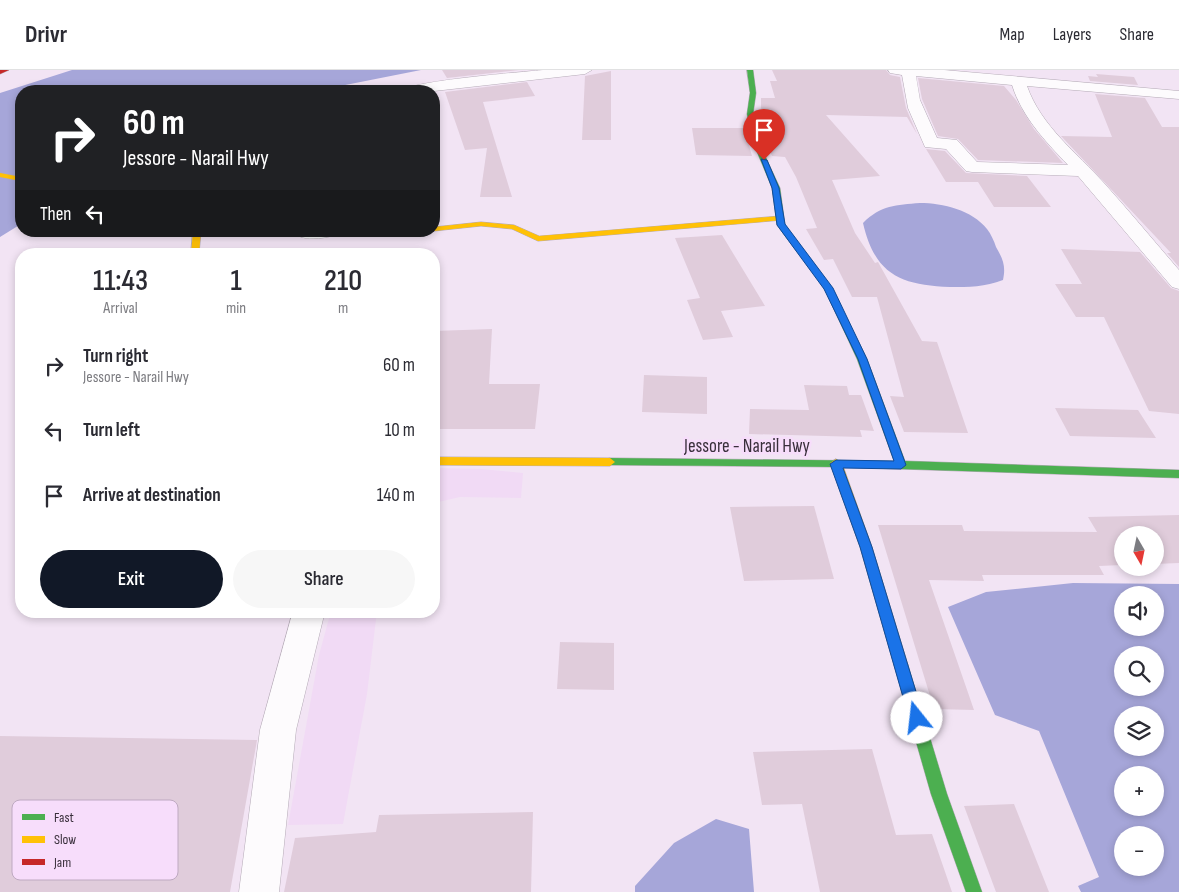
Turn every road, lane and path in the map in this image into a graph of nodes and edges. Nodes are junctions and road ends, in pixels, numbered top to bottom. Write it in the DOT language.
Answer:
graph roads {
  1 [pos="6,70"];
  2 [pos="585,70"];
  3 [pos="750,70"];
  4 [pos="902,71"];
  5 [pos="0,72"];
  6 [pos="1018,82"];
  7 [pos="440,86"];
  8 [pos="1179,95"];
  9 [pos="1082,171"];
  10 [pos="0,175"];
  11 [pos="15,178"];
  12 [pos="780,218"];
  13 [pos="440,228"];
  14 [pos="1179,283"];
  15 [pos="440,461"];
  16 [pos="836,464"];
  17 [pos="901,465"];
  18 [pos="1179,474"];
  19 [pos="307,618"];
  20 [pos="259,892"];
  21 [pos="974,892"];
  1 -- 5 [label="main road"];
  2 -- 7 [label="street"];
  3 -- 12 [label="main road"];
  4 -- 6 [label="street"];
  4 -- 9 [label="street"];
  6 -- 8 [label="street"];
  6 -- 9 [label="street"];
  9 -- 14 [label="street"];
  10 -- 11 [label="main road"];
  12 -- 13 [label="main road"];
  12 -- 17 [label="main road"];
  15 -- 16 [label="main road, Jessore - Narail Hwy"];
  16 -- 17 [label="main road, Jessore - Narail Hwy"];
  16 -- 21 [label="main road"];
  17 -- 18 [label="main road, Jessore - Narail Hwy"];
  19 -- 20 [label="street"];
}
